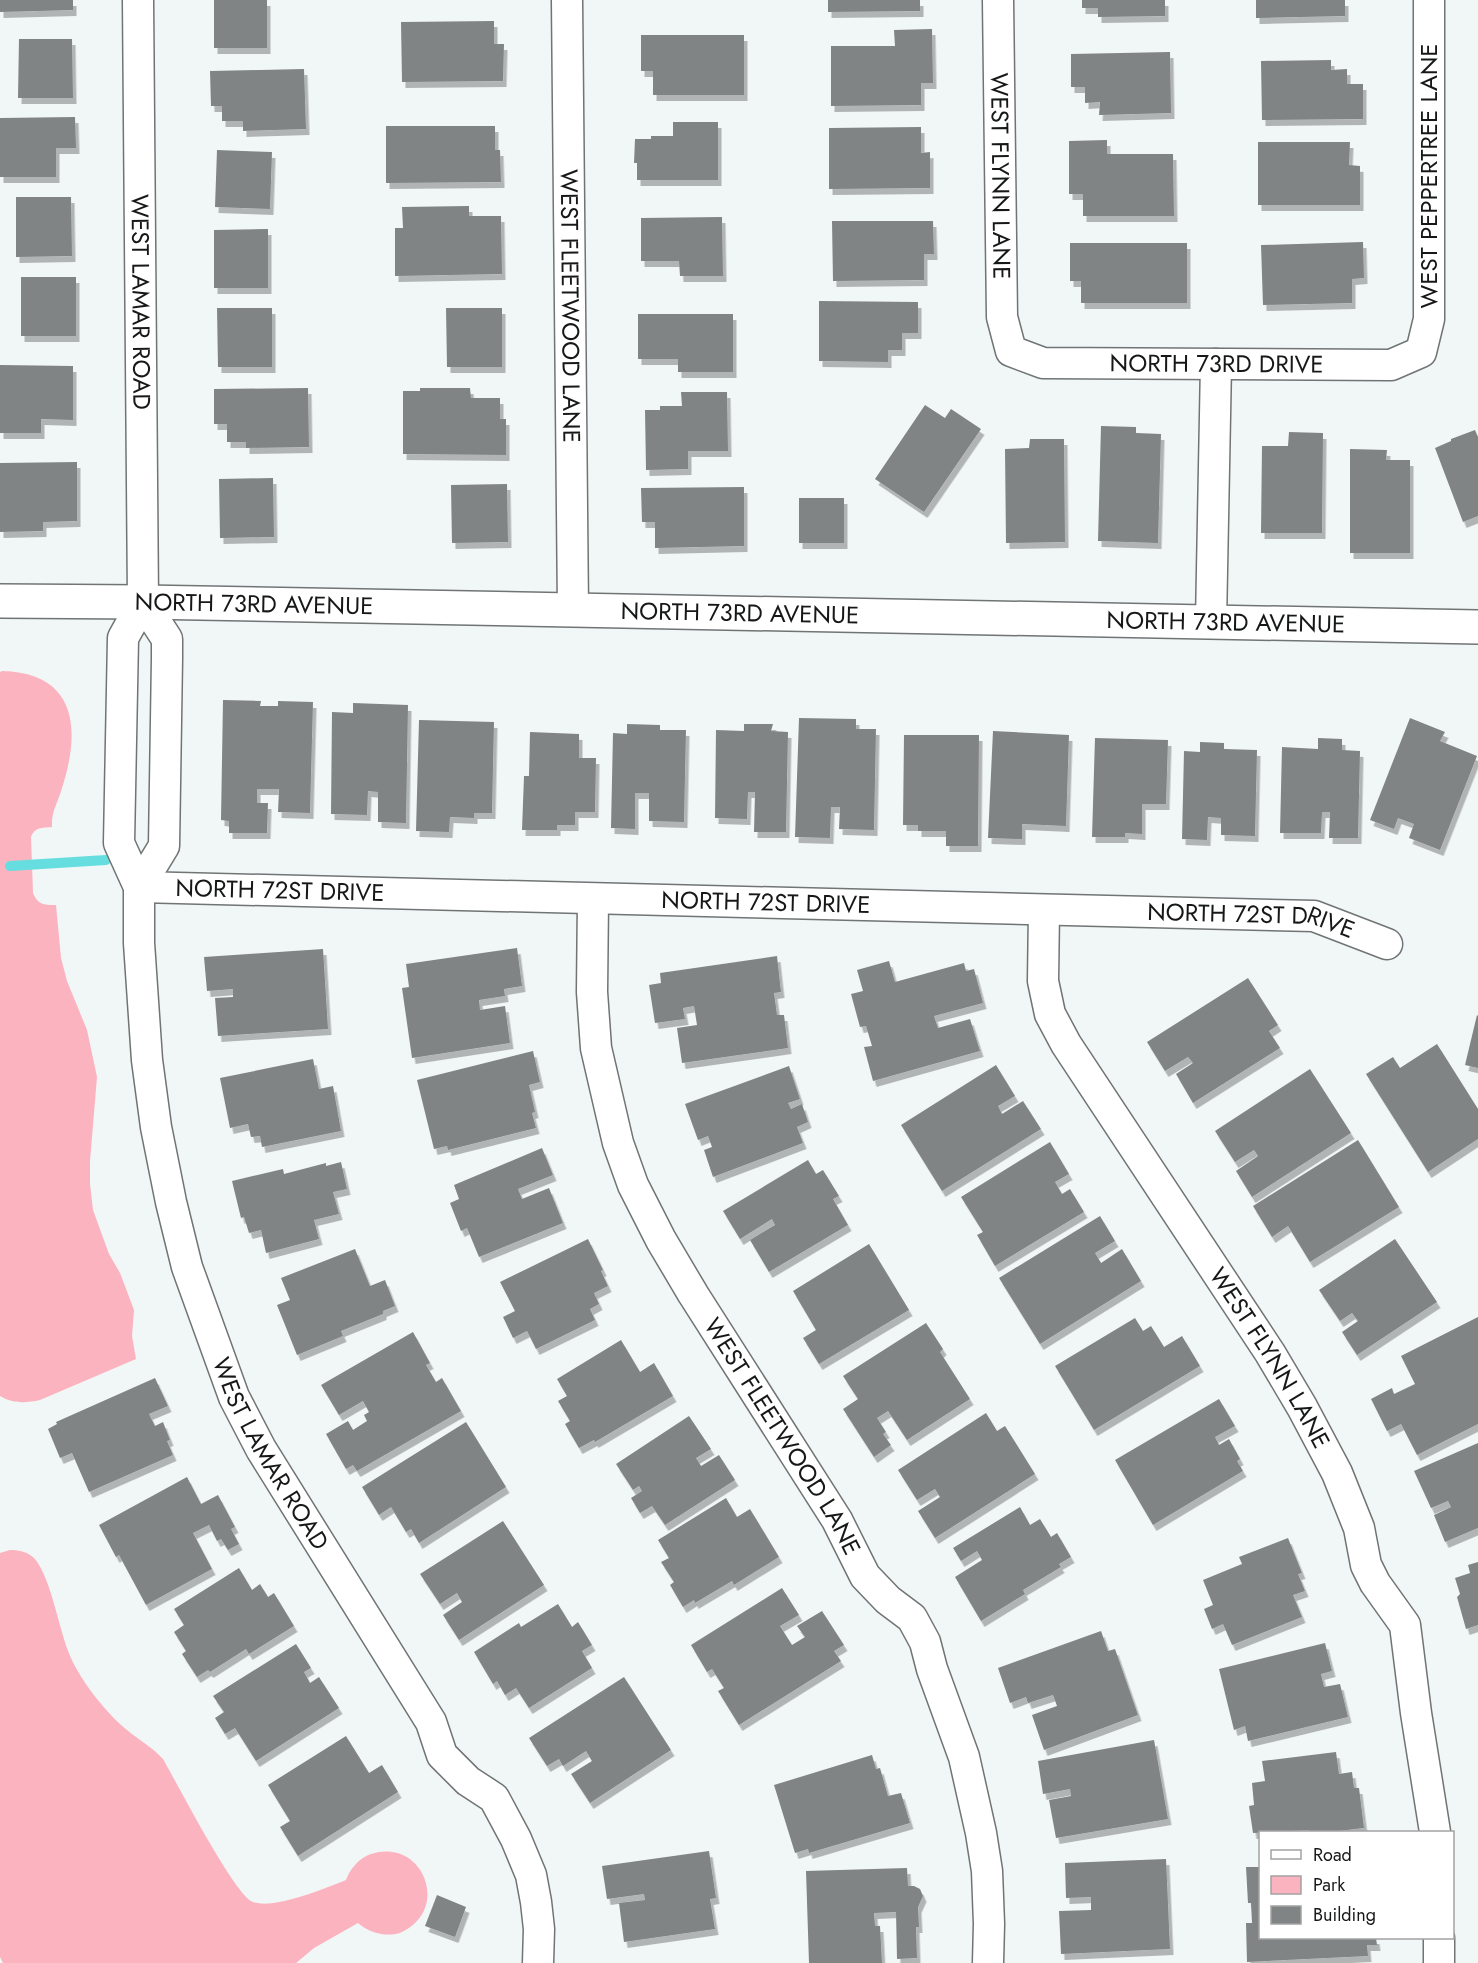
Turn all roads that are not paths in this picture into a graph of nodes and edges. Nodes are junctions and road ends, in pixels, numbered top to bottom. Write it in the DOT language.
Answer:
graph roads {
  1 [pos="138,0"];
  2 [pos="567,0"];
  3 [pos="998,0"];
  4 [pos="1430,0"];
  5 [pos="1011,351"];
  6 [pos="1421,352"];
  7 [pos="1216,364"];
  8 [pos="0,601"];
  9 [pos="143,602"];
  10 [pos="573,611"];
  11 [pos="1211,622"];
  12 [pos="1478,627"];
  13 [pos="139,887"];
  14 [pos="593,898"];
  15 [pos="1044,910"];
  16 [pos="1387,944"];
  17 [pos="1435,1831"];
  18 [pos="1440,1939"];
  19 [pos="538,1963"];
  20 [pos="988,1963"];
  21 [pos="1439,1963"];
  1 -- 9 [label="street, WEST LAMAR ROAD"];
  2 -- 10 [label="street, WEST FLEETWOOD LANE"];
  3 -- 5 [label="street, WEST FLYNN LANE"];
  4 -- 6 [label="street, WEST PEPPERTREE LANE"];
  5 -- 7 [label="street, NORTH 73RD DRIVE"];
  6 -- 7 [label="street, NORTH 73RD DRIVE"];
  7 -- 11 [label="street"];
  8 -- 9 [label="street, NORTH 73RD AVENUE"];
  9 -- 10 [label="street, NORTH 73RD AVENUE"];
  9 -- 13 [label="street, WEST LAMAR ROAD"];
  9 -- 13 [label="street"];
  10 -- 11 [label="street, NORTH 73RD AVENUE"];
  11 -- 12 [label="street, NORTH 73RD AVENUE"];
  13 -- 14 [label="street, NORTH 72ST DRIVE"];
  13 -- 19 [label="street, WEST LAMAR ROAD"];
  14 -- 15 [label="street, NORTH 72ST DRIVE"];
  14 -- 20 [label="street, WEST FLEETWOOD LANE"];
  15 -- 16 [label="street, NORTH 72ST DRIVE"];
  15 -- 17 [label="street, WEST FLYNN LANE"];
  18 -- 21 [label="street"];
}
